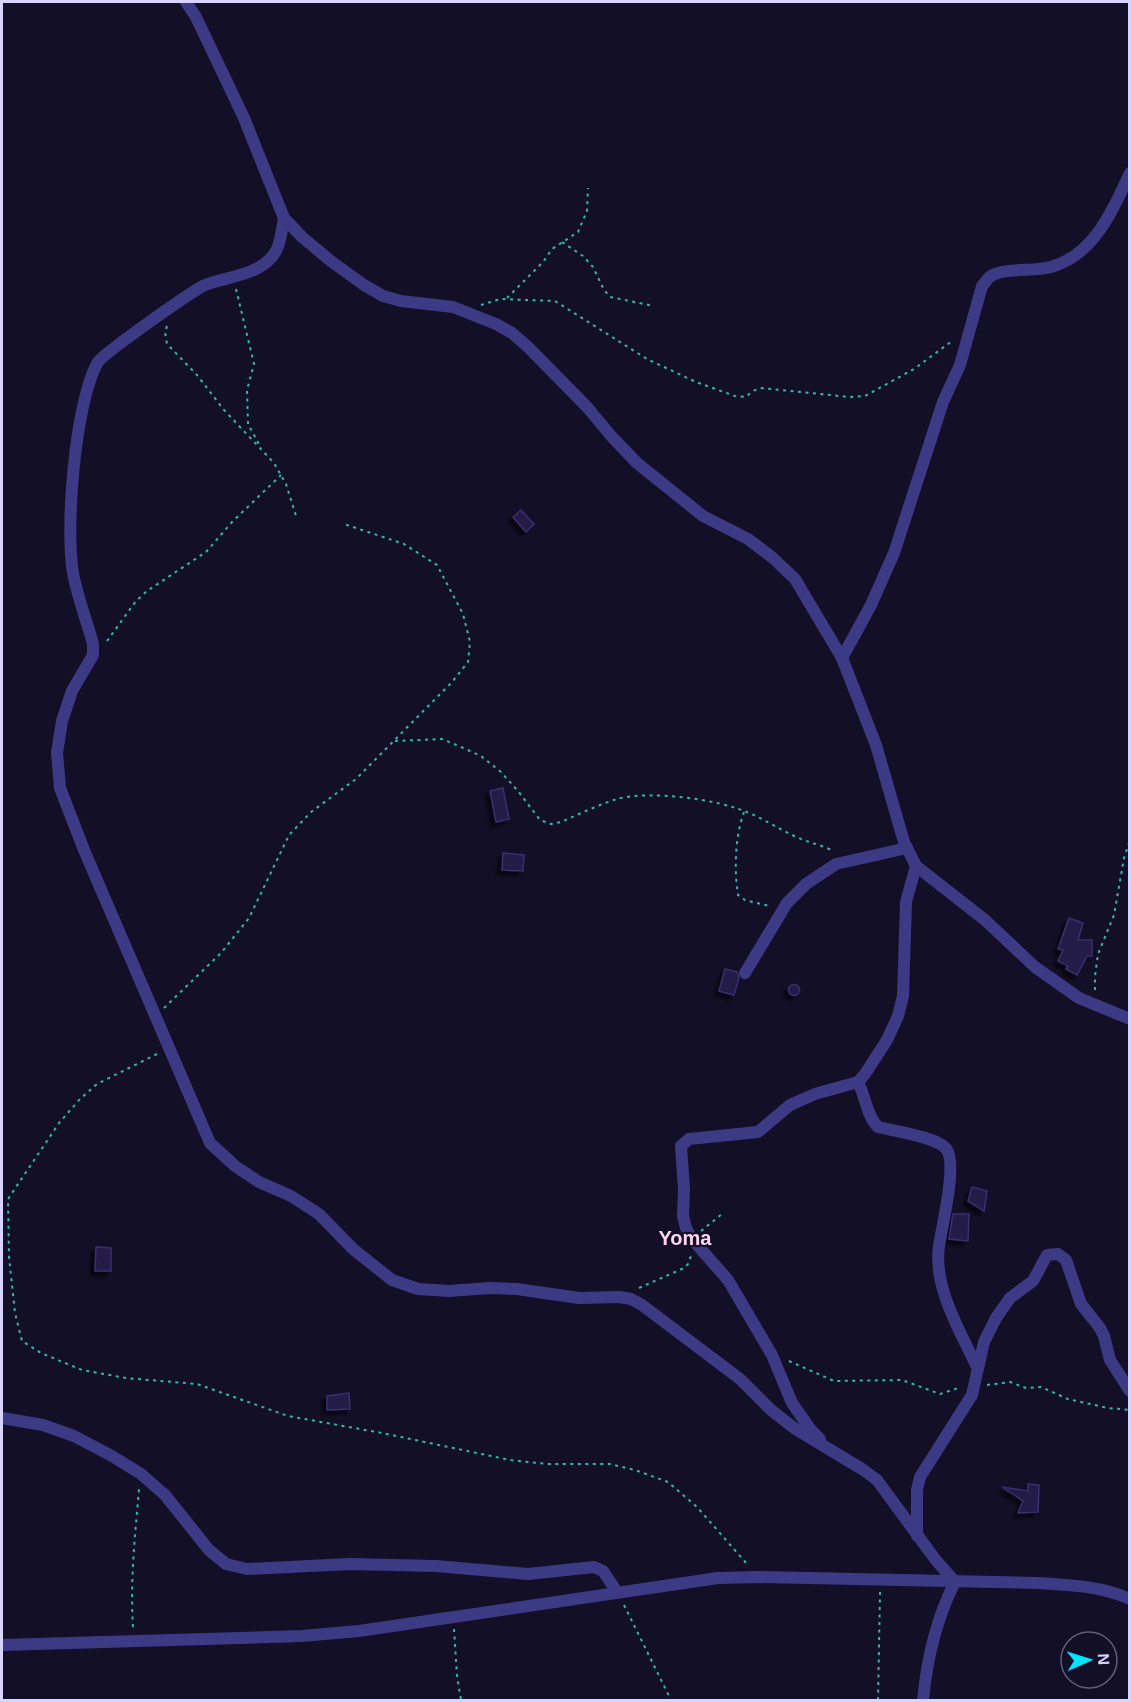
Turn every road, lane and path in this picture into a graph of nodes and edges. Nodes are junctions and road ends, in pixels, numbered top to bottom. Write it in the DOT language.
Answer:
graph roads {
  1 [pos="186,2"];
  2 [pos="1130,173"];
  3 [pos="588,188"];
  4 [pos="284,218"];
  5 [pos="562,242"];
  6 [pos="233,277"];
  7 [pos="506,299"];
  8 [pos="654,306"];
  9 [pos="465,312"];
  10 [pos="169,318"];
  11 [pos="970,328"];
  12 [pos="262,450"];
  13 [pos="281,475"];
  14 [pos="297,519"];
  15 [pos="344,524"];
  16 [pos="93,655"];
  17 [pos="842,658"];
  18 [pos="394,741"];
  19 [pos="745,811"];
  20 [pos="1130,840"];
  21 [pos="907,848"];
  22 [pos="837,853"];
  23 [pos="916,866"];
  24 [pos="783,909"];
  25 [pos="745,973"];
  26 [pos="1096,1005"];
  27 [pos="156,1016"];
  28 [pos="1130,1018"];
  29 [pos="171,1048"];
  30 [pos="858,1082"];
  31 [pos="722,1214"];
  32 [pos="692,1239"];
  33 [pos="619,1297"];
  34 [pos="772,1355"];
  35 [pos="977,1367"];
  36 [pos="974,1387"];
  37 [pos="1130,1391"];
  38 [pos="1130,1410"];
  39 [pos="2,1418"];
  40 [pos="833,1452"];
  41 [pos="141,1474"];
  42 [pos="917,1536"];
  43 [pos="758,1577"];
  44 [pos="881,1580"];
  45 [pos="955,1582"];
  46 [pos="617,1592"];
  47 [pos="1130,1599"];
  48 [pos="453,1617"];
  49 [pos="134,1642"];
  50 [pos="2,1645"];
  51 [pos="461,1701"];
  52 [pos="671,1701"];
  53 [pos="878,1701"];
  54 [pos="923,1701"];
  1 -- 4 [label="street"];
  2 -- 11 [label="street"];
  3 -- 5 [label="path"];
  4 -- 6 [label="street"];
  4 -- 9 [label="street"];
  5 -- 7 [label="path"];
  5 -- 8 [label="path"];
  6 -- 12 [label="path"];
  6 -- 16 [label="street"];
  7 -- 9 [label="path"];
  7 -- 11 [label="path"];
  9 -- 17 [label="street"];
  10 -- 12 [label="path"];
  11 -- 17 [label="street"];
  12 -- 13 [label="path"];
  13 -- 14 [label="path"];
  13 -- 16 [label="path"];
  15 -- 18 [label="path"];
  16 -- 27 [label="street"];
  17 -- 21 [label="street"];
  18 -- 19 [label="path"];
  18 -- 27 [label="path"];
  19 -- 22 [label="path"];
  19 -- 24 [label="path"];
  20 -- 26 [label="path"];
  21 -- 23 [label="street"];
  21 -- 24 [label="street"];
  23 -- 26 [label="street"];
  23 -- 30 [label="street"];
  24 -- 25 [label="street"];
  26 -- 28 [label="street"];
  27 -- 29 [label="street"];
  29 -- 33 [label="street"];
  29 -- 43 [label="path"];
  30 -- 32 [label="street"];
  30 -- 35 [label="street"];
  31 -- 32 [label="path"];
  32 -- 33 [label="path"];
  32 -- 34 [label="street"];
  33 -- 40 [label="street"];
  34 -- 36 [label="path"];
  34 -- 40 [label="street"];
  35 -- 36 [label="street"];
  35 -- 37 [label="street"];
  36 -- 38 [label="path"];
  36 -- 42 [label="street"];
  39 -- 41 [label="street"];
  40 -- 42 [label="street"];
  41 -- 46 [label="street"];
  41 -- 49 [label="path"];
  42 -- 45 [label="street"];
  43 -- 44 [label="street"];
  43 -- 46 [label="street"];
  44 -- 45 [label="street"];
  44 -- 53 [label="path"];
  45 -- 47 [label="street"];
  45 -- 54 [label="street"];
  46 -- 48 [label="street"];
  46 -- 52 [label="path"];
  48 -- 49 [label="street"];
  48 -- 51 [label="path"];
  49 -- 50 [label="street"];
}
